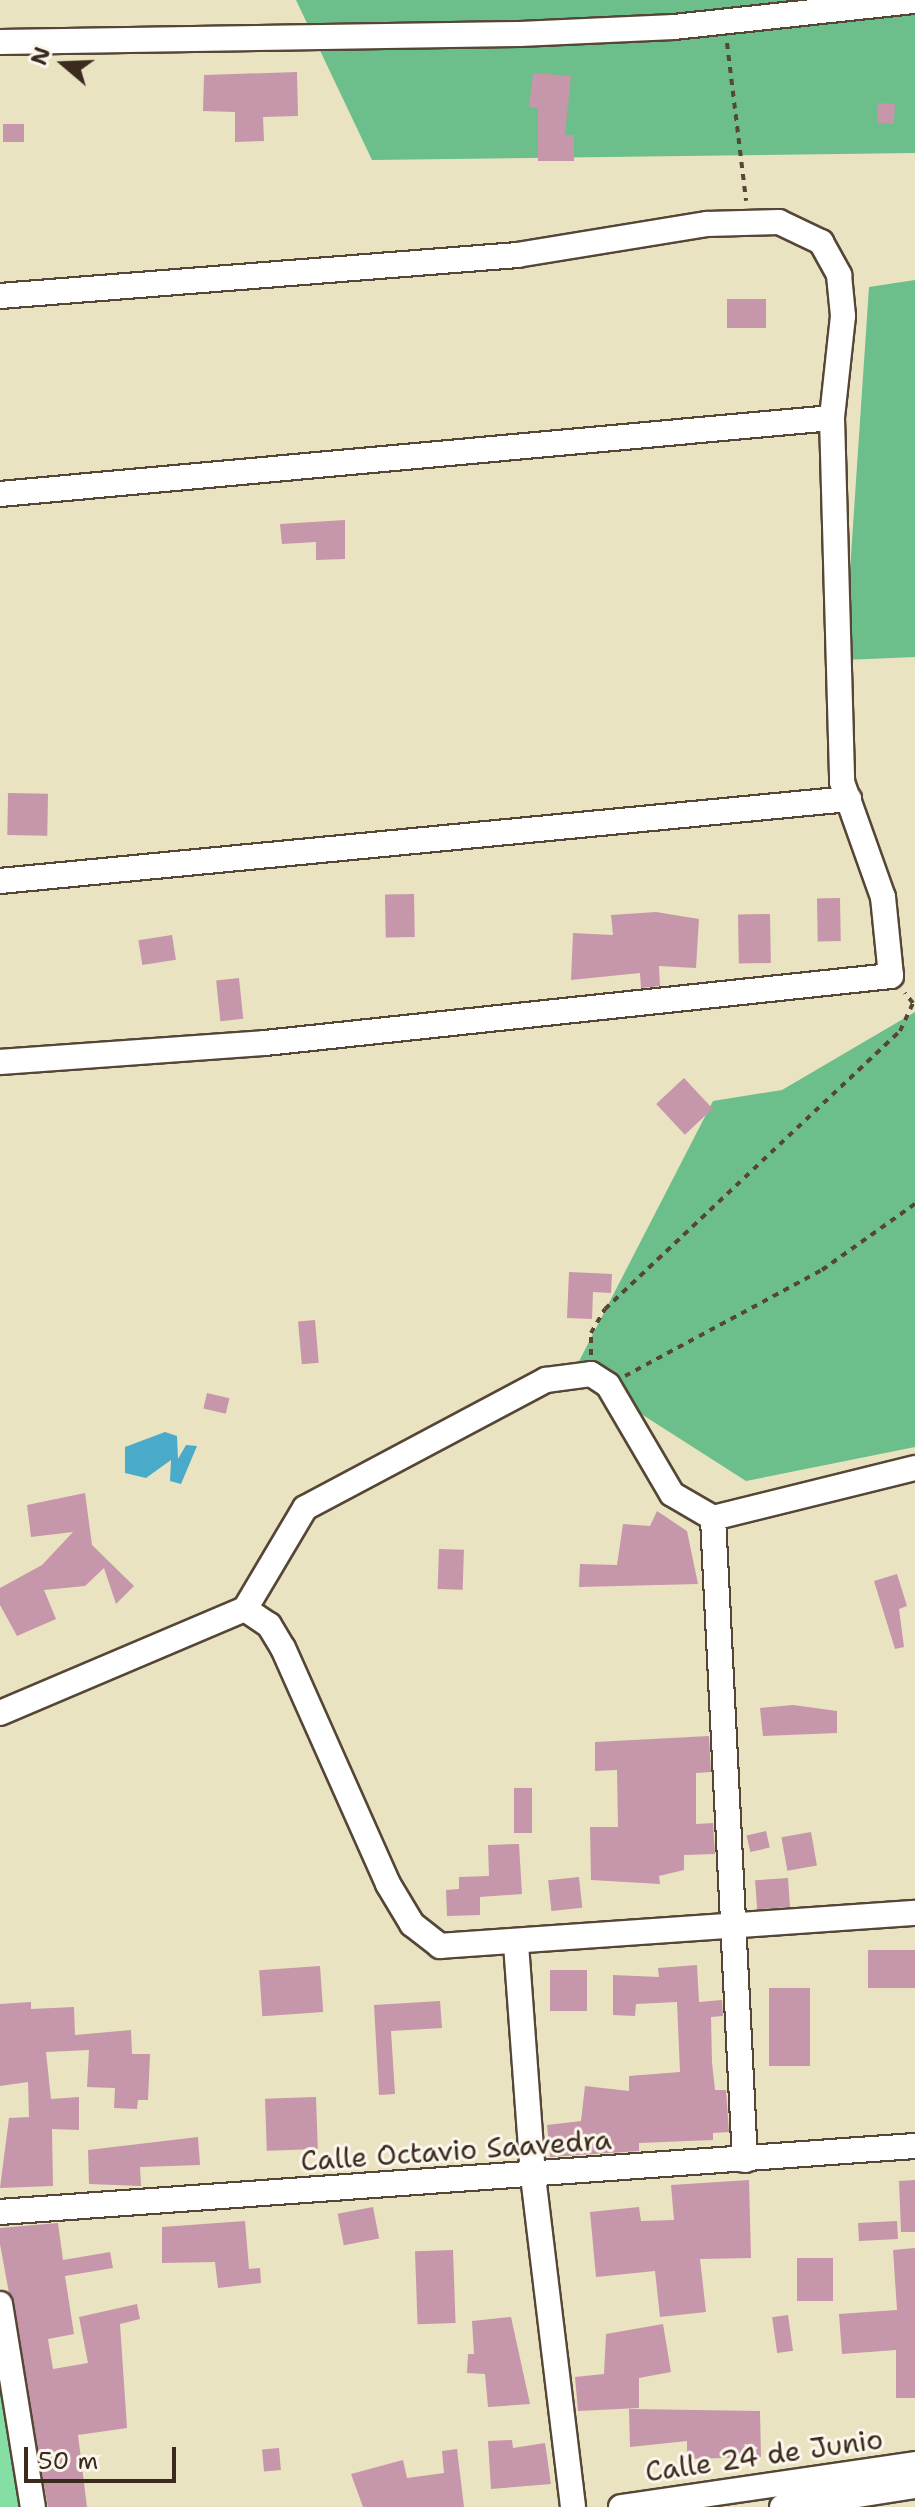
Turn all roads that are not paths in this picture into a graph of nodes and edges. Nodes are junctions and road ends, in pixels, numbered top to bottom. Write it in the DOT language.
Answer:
graph roads {
  1 [pos="915,1"];
  2 [pos="0,42"];
  3 [pos="0,296"];
  4 [pos="832,418"];
  5 [pos="0,494"];
  6 [pos="849,799"];
  7 [pos="0,881"];
  8 [pos="0,1062"];
  9 [pos="915,1468"];
  10 [pos="713,1518"];
  11 [pos="245,1609"];
  12 [pos="0,1713"];
  13 [pos="915,1913"];
  14 [pos="733,1929"];
  15 [pos="516,1944"];
  16 [pos="915,2146"];
  17 [pos="745,2160"];
  18 [pos="533,2176"];
  19 [pos="0,2212"];
  20 [pos="0,2304"];
  21 [pos="915,2464"];
  22 [pos="915,2486"];
  23 [pos="33,2507"];
  24 [pos="573,2507"];
  25 [pos="621,2507"];
  26 [pos="782,2507"];
  1 -- 2 [label="street"];
  3 -- 4 [label="street"];
  4 -- 5 [label="street"];
  4 -- 6 [label="street"];
  6 -- 7 [label="street"];
  6 -- 8 [label="street"];
  9 -- 10 [label="street"];
  10 -- 11 [label="street"];
  10 -- 14 [label="street"];
  11 -- 12 [label="street"];
  11 -- 15 [label="street"];
  13 -- 14 [label="street"];
  14 -- 15 [label="street"];
  14 -- 17 [label="street"];
  15 -- 18 [label="street"];
  16 -- 17 [label="street, Calle Octavio Saavedra"];
  17 -- 18 [label="street, Calle Octavio Saavedra"];
  18 -- 19 [label="street, Calle Octavio Saavedra"];
  18 -- 24 [label="street"];
  20 -- 23 [label="street"];
  21 -- 25 [label="street, Calle 24 de Junio"];
  22 -- 26 [label="street, Calle 24 de Junio"];
}
